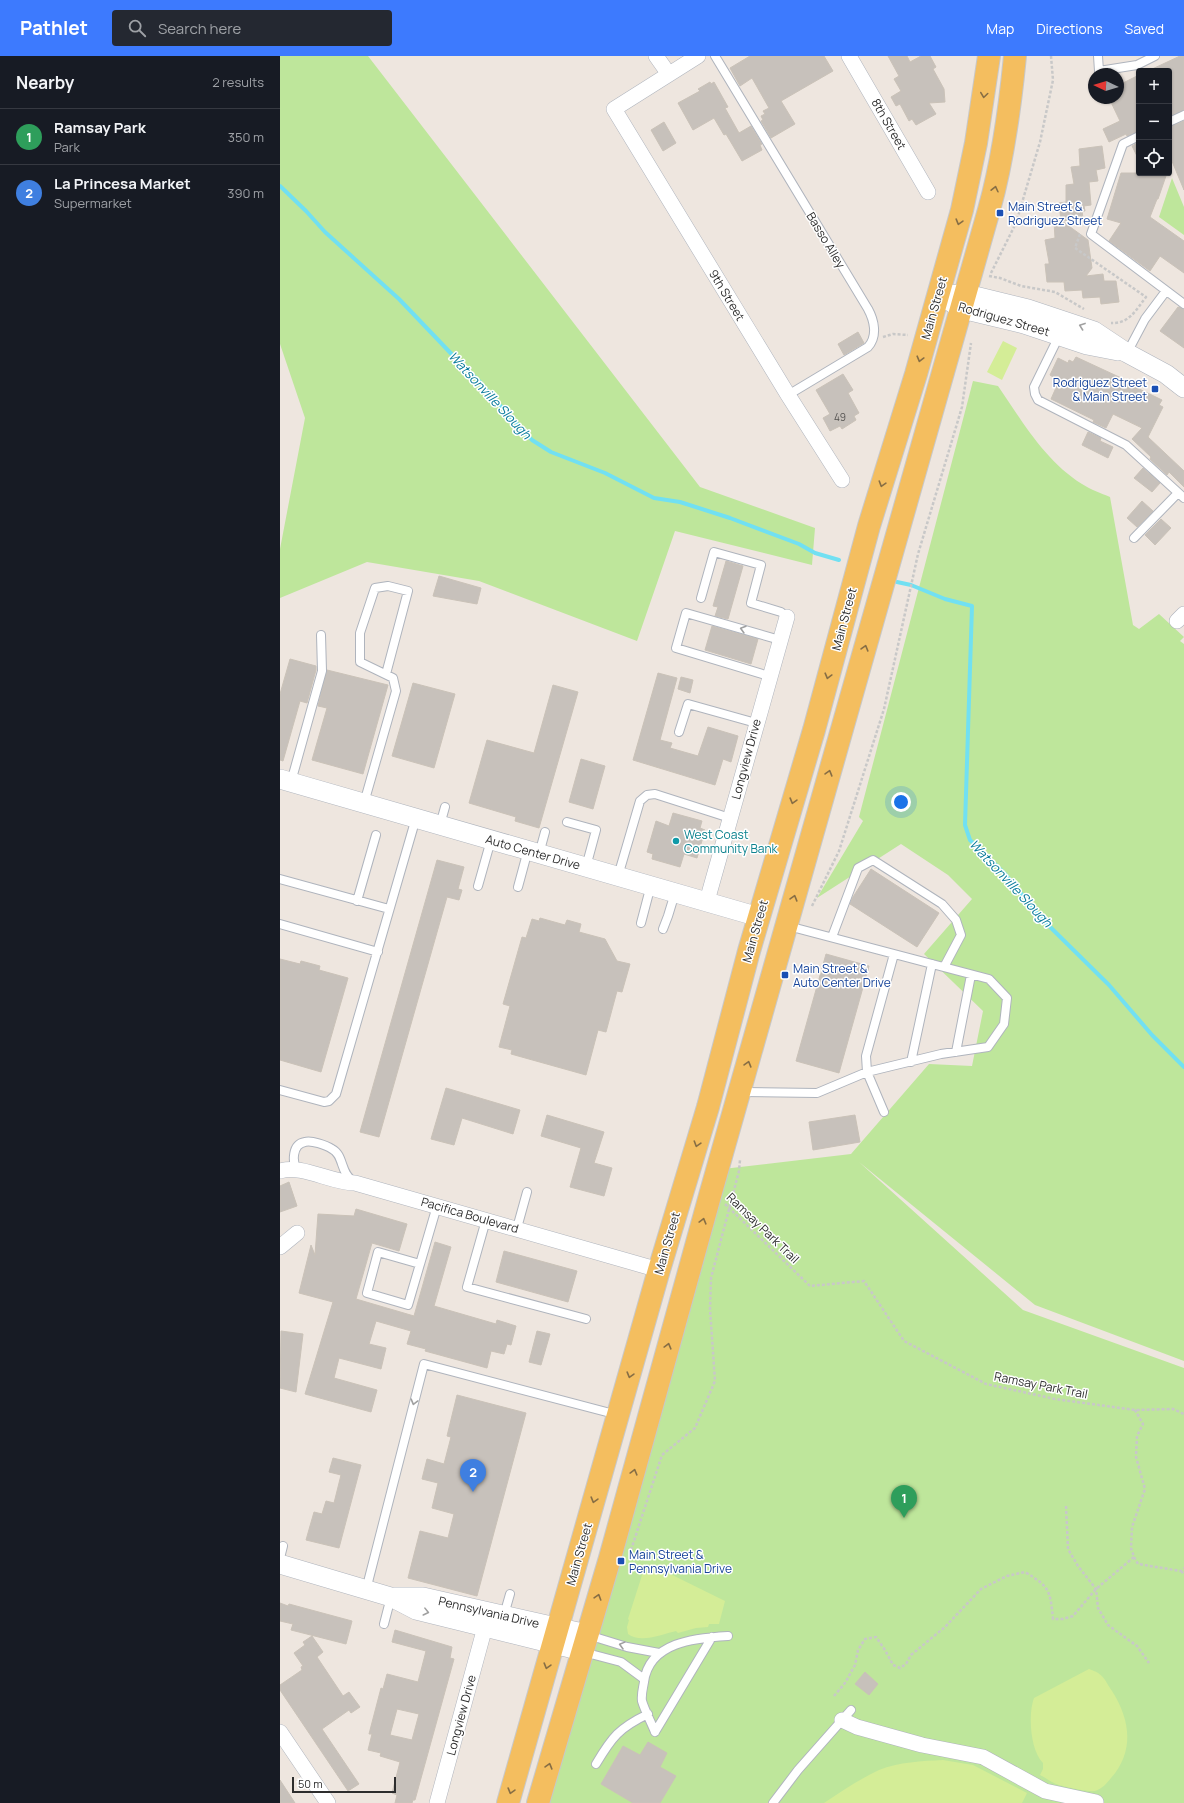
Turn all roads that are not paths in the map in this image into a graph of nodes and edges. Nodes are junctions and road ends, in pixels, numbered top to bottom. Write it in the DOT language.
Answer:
graph roads {
  1 [pos="656,56"];
  2 [pos="698,56"];
  3 [pos="716,56"];
  4 [pos="849,56"];
  5 [pos="989,56"];
  6 [pos="1015,56"];
  7 [pos="1098,56"];
  8 [pos="1155,56"];
  9 [pos="668,73"];
  10 [pos="1184,114"];
  11 [pos="1172,120"];
  12 [pos="1136,138"];
  13 [pos="928,192"];
  14 [pos="1166,291"];
  15 [pos="938,295"];
  16 [pos="964,301"];
  17 [pos="1184,304"];
  18 [pos="1059,335"];
  19 [pos="1127,353"];
  20 [pos="1184,388"];
  21 [pos="788,395"];
  22 [pos="842,480"];
  23 [pos="1181,496"];
  24 [pos="1134,538"];
  25 [pos="701,598"];
  26 [pos="787,617"];
  27 [pos="321,635"];
  28 [pos="780,640"];
  29 [pos="386,674"];
  30 [pos="770,676"];
  31 [pos="756,724"];
  32 [pos="679,732"];
  33 [pos="285,781"];
  34 [pos="364,804"];
  35 [pos="445,807"];
  36 [pos="416,818"];
  37 [pos="730,818"];
  38 [pos="567,822"];
  39 [pos="440,825"];
  40 [pos="544,832"];
  41 [pos="376,835"];
  42 [pos="491,840"];
  43 [pos="533,852"];
  44 [pos="586,867"];
  45 [pos="618,876"];
  46 [pos="280,879"];
  47 [pos="651,885"];
  48 [pos="478,886"];
  49 [pos="518,887"];
  50 [pos="675,892"];
  51 [pos="357,900"];
  52 [pos="707,901"];
  53 [pos="389,910"];
  54 [pos="759,917"];
  55 [pos="641,923"];
  56 [pos="280,924"];
  57 [pos="787,926"];
  58 [pos="662,929"];
  59 [pos="832,938"];
  60 [pos="378,952"];
  61 [pos="894,954"];
  62 [pos="932,964"];
  63 [pos="944,967"];
  64 [pos="971,975"];
  65 [pos="956,1052"];
  66 [pos="911,1062"];
  67 [pos="867,1072"];
  68 [pos="280,1090"];
  69 [pos="740,1092"];
  70 [pos="884,1112"];
  71 [pos="289,1167"];
  72 [pos="355,1183"];
  73 [pos="527,1192"];
  74 [pos="436,1206"];
  75 [pos="486,1220"];
  76 [pos="517,1228"];
  77 [pos="297,1233"];
  78 [pos="280,1247"];
  79 [pos="420,1264"];
  80 [pos="659,1270"];
  81 [pos="586,1320"];
  82 [pos="619,1415"];
  83 [pos="282,1555"];
  84 [pos="280,1558"];
  85 [pos="366,1590"];
  86 [pos="510,1594"];
  87 [pos="390,1597"];
  88 [pos="504,1615"];
  89 [pos="384,1624"];
  90 [pos="485,1627"];
  91 [pos="555,1636"];
  92 [pos="728,1636"];
  93 [pos="712,1637"];
  94 [pos="584,1643"];
  95 [pos="659,1653"];
  96 [pos="644,1679"];
  97 [pos="648,1714"];
  98 [pos="846,1715"];
  99 [pos="280,1732"];
  100 [pos="596,1764"];
  101 [pos="1096,1802"];
  102 [pos="328,1803"];
  103 [pos="437,1803"];
  104 [pos="508,1803"];
  105 [pos="538,1803"];
  106 [pos="773,1803"];
  1 -- 9 [label="street"];
  2 -- 9 [label="street"];
  3 -- 21 [label="lane, Basso Alley"];
  4 -- 13 [label="street, 8th Street"];
  5 -- 15 [label="main road, Main Street, one-way"];
  16 -- 6 [label="main road, one-way"];
  7 -- 8 [label="lane"];
  9 -- 21 [label="street, 9th Street"];
  10 -- 11 [label="lane"];
  12 -- 14 [label="lane"];
  14 -- 17 [label="lane"];
  14 -- 19 [label="lane"];
  15 -- 16 [label="street, Rodriguez Street"];
  15 -- 54 [label="main road, Main Street, one-way"];
  16 -- 18 [label="street, Rodriguez Street"];
  19 -- 16 [label="street, Rodriguez Street, one-way"];
  57 -- 16 [label="main road, one-way"];
  18 -- 19 [label="street, Rodriguez Street"];
  18 -- 23 [label="lane"];
  19 -- 20 [label="street, Rodriguez Street"];
  21 -- 22 [label="street, 9th Street"];
  23 -- 24 [label="lane"];
  25 -- 26 [label="lane"];
  26 -- 28 [label="street, Longview Drive"];
  27 -- 33 [label="lane"];
  28 -- 30 [label="street, Longview Drive"];
  28 -- 30 [label="lane, one-way"];
  29 -- 29 [label="lane"];
  29 -- 34 [label="lane"];
  30 -- 31 [label="street, Longview Drive"];
  31 -- 32 [label="lane"];
  31 -- 37 [label="street, Longview Drive"];
  33 -- 34 [label="street, Auto Center Drive"];
  34 -- 36 [label="street, Auto Center Drive"];
  35 -- 39 [label="lane"];
  36 -- 39 [label="street, Auto Center Drive"];
  36 -- 53 [label="lane"];
  37 -- 45 [label="lane"];
  37 -- 52 [label="street, Longview Drive"];
  38 -- 44 [label="lane"];
  39 -- 42 [label="street, Auto Center Drive"];
  40 -- 43 [label="lane"];
  41 -- 51 [label="lane"];
  42 -- 43 [label="street, Auto Center Drive"];
  42 -- 48 [label="lane"];
  43 -- 44 [label="street, Auto Center Drive"];
  43 -- 49 [label="lane"];
  44 -- 45 [label="street, Auto Center Drive"];
  45 -- 47 [label="street, Auto Center Drive"];
  46 -- 51 [label="lane"];
  47 -- 50 [label="street, Auto Center Drive"];
  47 -- 55 [label="lane"];
  50 -- 52 [label="street, Auto Center Drive"];
  50 -- 58 [label="lane"];
  51 -- 53 [label="lane"];
  52 -- 54 [label="street, Auto Center Drive"];
  53 -- 60 [label="lane"];
  54 -- 57 [label="main road, Auto Center Drive"];
  54 -- 80 [label="main road, Main Street, one-way"];
  56 -- 60 [label="lane"];
  57 -- 59 [label="lane"];
  69 -- 57 [label="main road, one-way"];
  59 -- 61 [label="lane"];
  59 -- 63 [label="lane"];
  60 -- 68 [label="lane"];
  61 -- 62 [label="lane"];
  61 -- 67 [label="lane"];
  62 -- 63 [label="lane"];
  62 -- 66 [label="lane"];
  63 -- 64 [label="lane"];
  64 -- 65 [label="lane"];
  64 -- 65 [label="lane"];
  65 -- 66 [label="lane"];
  66 -- 67 [label="lane"];
  67 -- 69 [label="lane"];
  67 -- 70 [label="lane"];
  94 -- 69 [label="main road, one-way"];
  71 -- 72 [label="street, Pacifica Boulevard"];
  71 -- 72 [label="lane"];
  72 -- 74 [label="street, Pacifica Boulevard"];
  73 -- 76 [label="lane"];
  74 -- 75 [label="street, Pacifica Boulevard"];
  74 -- 79 [label="lane"];
  75 -- 76 [label="street, Pacifica Boulevard"];
  75 -- 81 [label="lane"];
  76 -- 80 [label="street, Pacifica Boulevard"];
  77 -- 78 [label="street"];
  79 -- 79 [label="lane"];
  80 -- 82 [label="main road, Main Street, one-way"];
  82 -- 85 [label="lane, one-way"];
  82 -- 91 [label="main road, Main Street, one-way"];
  83 -- 84 [label="lane"];
  83 -- 85 [label="street, Pennsylvania Drive"];
  85 -- 87 [label="street, Pennsylvania Drive"];
  86 -- 88 [label="lane"];
  87 -- 88 [label="street, Pennsylvania Drive"];
  87 -- 89 [label="lane"];
  87 -- 90 [label="street, Pennsylvania Drive, one-way"];
  88 -- 91 [label="street, Pennsylvania Drive"];
  90 -- 91 [label="street, Pennsylvania Drive"];
  90 -- 103 [label="street, Longview Drive"];
  91 -- 94 [label="street, Pennsylvania Drive"];
  91 -- 104 [label="main road, Main Street, one-way"];
  92 -- 93 [label="lane"];
  93 -- 95 [label="lane"];
  93 -- 97 [label="lane"];
  95 -- 94 [label="lane, one-way"];
  94 -- 96 [label="lane"];
  105 -- 94 [label="main road, one-way"];
  95 -- 96 [label="lane"];
  96 -- 97 [label="lane"];
  97 -- 100 [label="lane"];
  98 -- 101 [label="street"];
  98 -- 106 [label="lane"];
  99 -- 102 [label="street"];
}
